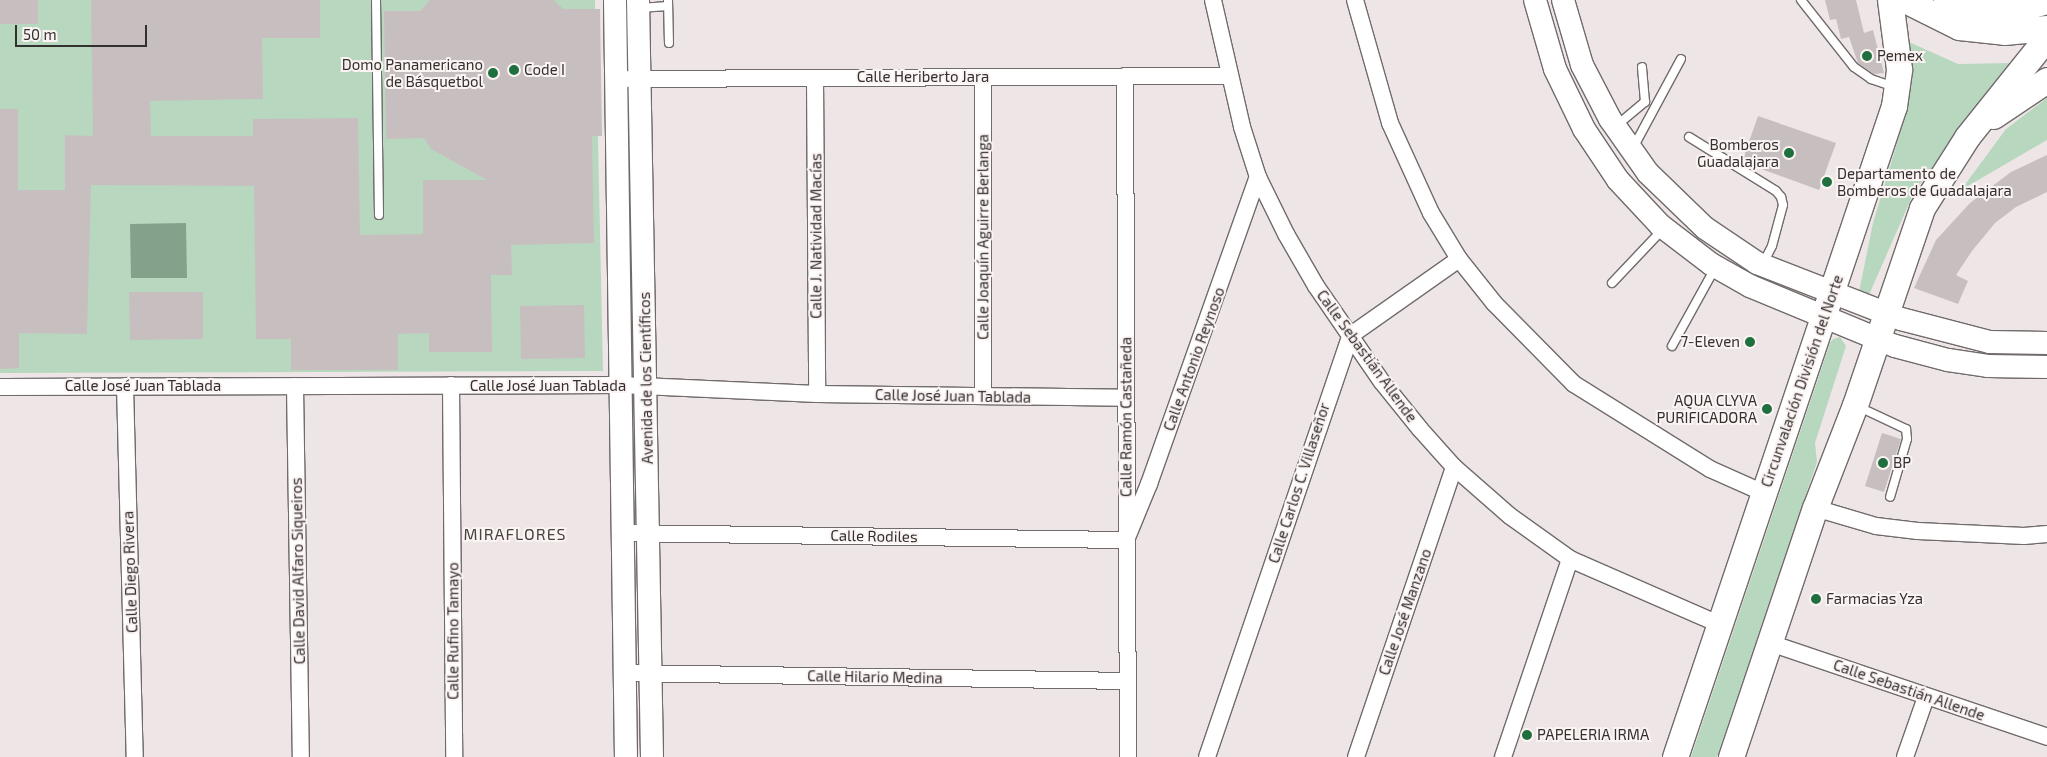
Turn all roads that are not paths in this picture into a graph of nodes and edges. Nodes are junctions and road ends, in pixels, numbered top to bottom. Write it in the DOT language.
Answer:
graph roads {
  1 [pos="376,0"];
  2 [pos="615,0"];
  3 [pos="1213,0"];
  4 [pos="1354,0"];
  5 [pos="1535,0"];
  6 [pos="1563,0"];
  7 [pos="1801,0"];
  8 [pos="1890,0"];
  9 [pos="1905,0"];
  10 [pos="1946,0"];
  11 [pos="2047,1"];
  12 [pos="668,3"];
  13 [pos="638,4"];
  14 [pos="2047,28"];
  15 [pos="2047,37"];
  16 [pos="669,43"];
  17 [pos="1681,59"];
  18 [pos="1642,67"];
  19 [pos="1124,76"];
  20 [pos="1229,76"];
  21 [pos="982,77"];
  22 [pos="815,78"];
  23 [pos="616,79"];
  24 [pos="639,79"];
  25 [pos="2047,80"];
  26 [pos="1897,88"];
  27 [pos="1615,126"];
  28 [pos="1974,128"];
  29 [pos="1689,137"];
  30 [pos="1632,149"];
  31 [pos="1258,177"];
  32 [pos="379,215"];
  33 [pos="1664,228"];
  34 [pos="1459,259"];
  35 [pos="1716,266"];
  36 [pos="1756,275"];
  37 [pos="1612,283"];
  38 [pos="1832,292"];
  39 [pos="1885,313"];
  40 [pos="1824,317"];
  41 [pos="1351,335"];
  42 [pos="1876,338"];
  43 [pos="2047,343"];
  44 [pos="1672,346"];
  45 [pos="2047,367"];
  46 [pos="620,385"];
  47 [pos="125,386"];
  48 [pos="295,386"];
  49 [pos="451,386"];
  50 [pos="0,387"];
  51 [pos="647,387"];
  52 [pos="817,394"];
  53 [pos="984,396"];
  54 [pos="1126,398"];
  55 [pos="1855,405"];
  56 [pos="1454,467"];
  57 [pos="1764,493"];
  58 [pos="1890,497"];
  59 [pos="1815,508"];
  60 [pos="622,533"];
  61 [pos="648,533"];
  62 [pos="2047,534"];
  63 [pos="1126,540"];
  64 [pos="1570,559"];
  65 [pos="1719,624"];
  66 [pos="1770,643"];
  67 [pos="624,673"];
  68 [pos="650,674"];
  69 [pos="1126,682"];
  70 [pos="1926,697"];
  71 [pos="2047,738"];
  72 [pos="135,757"];
  73 [pos="301,757"];
  74 [pos="454,757"];
  75 [pos="626,757"];
  76 [pos="652,757"];
  77 [pos="1128,757"];
  78 [pos="1207,757"];
  79 [pos="1356,757"];
  80 [pos="1503,757"];
  81 [pos="1675,757"];
  82 [pos="1731,757"];
  83 [pos="1905,757"];
  1 -- 32 [label="lane"];
  2 -- 23 [label="street, Avenida de los Científicos"];
  3 -- 20 [label="street, Calle Sebastián Allende"];
  4 -- 34 [label="street"];
  5 -- 33 [label="street"];
  6 -- 27 [label="street"];
  7 -- 26 [label="lane"];
  8 -- 26 [label="main road, Circunvalación División del Norte"];
  9 -- 14 [label="main road"];
  10 -- 11 [label="main road"];
  12 -- 13 [label="lane"];
  12 -- 16 [label="lane"];
  13 -- 24 [label="street, Avenida de los Científicos"];
  15 -- 28 [label="main road"];
  17 -- 30 [label="lane"];
  18 -- 27 [label="lane"];
  19 -- 20 [label="street, Calle Heriberto Jara"];
  19 -- 21 [label="street, Calle Heriberto Jara"];
  19 -- 54 [label="street, Calle Ramón Castañeda"];
  20 -- 31 [label="street, Calle Sebastián Allende"];
  21 -- 22 [label="street, Calle Heriberto Jara"];
  21 -- 53 [label="street, Calle Joaquín Aguirre Berlanga"];
  22 -- 24 [label="street, Calle Heriberto Jara"];
  22 -- 52 [label="street, Calle J. Natividad Macías"];
  23 -- 24 [label="street, Calle Heriberto Jara"];
  23 -- 46 [label="street, Avenida de los Científicos"];
  24 -- 51 [label="street, Avenida de los Científicos"];
  25 -- 28 [label="main road"];
  26 -- 38 [label="main road, Circunvalación División del Norte"];
  27 -- 30 [label="street"];
  28 -- 39 [label="main road"];
  29 -- 36 [label="lane"];
  30 -- 36 [label="street"];
  31 -- 41 [label="street, Calle Sebastián Allende"];
  31 -- 63 [label="street, Calle Antonio Reynoso"];
  33 -- 35 [label="street"];
  33 -- 37 [label="lane"];
  34 -- 41 [label="street"];
  34 -- 57 [label="street"];
  35 -- 36 [label="street"];
  35 -- 44 [label="lane"];
  36 -- 38 [label="street"];
  36 -- 40 [label="street"];
  38 -- 39 [label="street"];
  38 -- 40 [label="main road, Circunvalación División del Norte"];
  39 -- 42 [label="main road"];
  39 -- 43 [label="street"];
  40 -- 42 [label="street"];
  40 -- 57 [label="main road, Circunvalación División del Norte"];
  41 -- 56 [label="street, Calle Sebastián Allende"];
  41 -- 78 [label="street, Calle Carlos C. Villaseñor"];
  42 -- 45 [label="street"];
  42 -- 55 [label="main road"];
  46 -- 49 [label="street, Calle José Juan Tablada"];
  46 -- 51 [label="street, Calle José Juan Tablada"];
  46 -- 60 [label="street, Avenida de los Científicos"];
  47 -- 48 [label="street, Calle José Juan Tablada"];
  47 -- 50 [label="street, Calle José Juan Tablada"];
  47 -- 72 [label="street, Calle Diego Rivera"];
  48 -- 49 [label="street, Calle José Juan Tablada"];
  48 -- 73 [label="street, Calle David Alfaro Siqueiros"];
  49 -- 74 [label="street, Calle Rufino Tamayo"];
  51 -- 52 [label="street, Calle José Juan Tablada"];
  51 -- 61 [label="street, Avenida de los Científicos"];
  52 -- 53 [label="street, Calle José Juan Tablada"];
  53 -- 54 [label="street, Calle José Juan Tablada"];
  54 -- 63 [label="street, Calle Ramón Castañeda"];
  55 -- 58 [label="lane"];
  55 -- 59 [label="main road"];
  56 -- 64 [label="street, Calle Sebastián Allende"];
  56 -- 79 [label="street, Calle José Manzano"];
  57 -- 65 [label="main road, Circunvalación División del Norte"];
  59 -- 62 [label="street"];
  59 -- 66 [label="main road"];
  60 -- 61 [label="street, Calle Rodiles"];
  60 -- 67 [label="street, Avenida de los Científicos"];
  61 -- 63 [label="street, Calle Rodiles"];
  61 -- 68 [label="street, Avenida de los Científicos"];
  63 -- 69 [label="street, Calle Ramón Castañeda"];
  64 -- 65 [label="street, Calle Sebastián Allende"];
  64 -- 80 [label="street"];
  65 -- 81 [label="main road, Circunvalación División del Norte"];
  66 -- 70 [label="street, Calle Sebastián Allende"];
  66 -- 82 [label="main road"];
  67 -- 68 [label="street, Calle Hilario Medina"];
  67 -- 75 [label="street, Avenida de los Científicos"];
  68 -- 69 [label="street, Calle Hilario Medina"];
  68 -- 76 [label="street, Avenida de los Científicos"];
  69 -- 77 [label="street, Calle Ramón Castañeda"];
  70 -- 71 [label="street, Calle Sebastián Allende"];
  70 -- 83 [label="street"];
}
